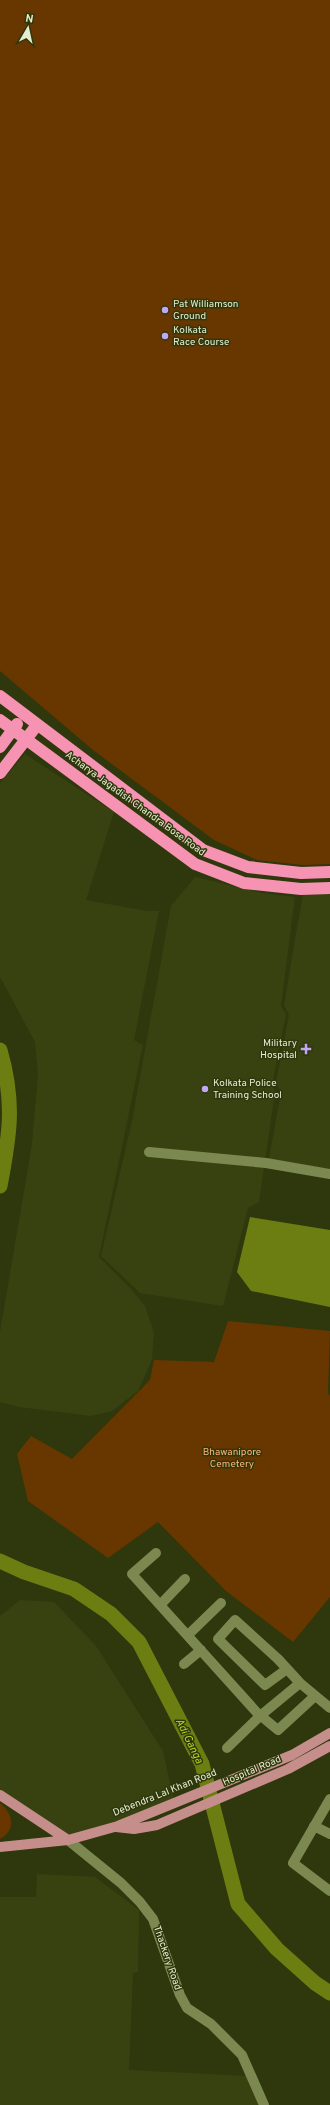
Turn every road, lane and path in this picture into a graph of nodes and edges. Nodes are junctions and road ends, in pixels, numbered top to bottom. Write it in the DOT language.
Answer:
graph roads {
  1 [pos="0,696"];
  2 [pos="24,716"];
  3 [pos="0,720"];
  4 [pos="37,726"];
  5 [pos="13,730"];
  6 [pos="25,740"];
  7 [pos="0,747"];
  8 [pos="0,772"];
  9 [pos="330,872"];
  10 [pos="330,888"];
  11 [pos="149,1152"];
  12 [pos="330,1174"];
  13 [pos="156,1553"];
  14 [pos="186,1580"];
  15 [pos="221,1603"];
  16 [pos="161,1604"];
  17 [pos="188,1635"];
  18 [pos="201,1650"];
  19 [pos="184,1664"];
  20 [pos="287,1669"];
  21 [pos="300,1684"];
  22 [pos="316,1696"];
  23 [pos="330,1708"];
  24 [pos="261,1716"];
  25 [pos="330,1733"];
  26 [pos="330,1746"];
  27 [pos="227,1748"];
  28 [pos="0,1795"];
  29 [pos="330,1799"];
  30 [pos="314,1826"];
  31 [pos="114,1827"];
  32 [pos="330,1834"];
  33 [pos="68,1840"];
  34 [pos="0,1847"];
  35 [pos="330,1891"];
  36 [pos="264,2105"];
  1 -- 2 [label="highway, Acharya Jagadish Chandra Bose Road"];
  2 -- 4 [label="highway, Acharya Jagadish Chandra Bose Road"];
  2 -- 5 [label="highway"];
  3 -- 5 [label="highway, Acharya Jagadish Chandra Bose Road"];
  4 -- 6 [label="highway"];
  4 -- 9 [label="highway, Acharya Jagadish Chandra Bose Road"];
  5 -- 6 [label="highway, Acharya Jagadish Chandra Bose Road"];
  5 -- 7 [label="highway"];
  6 -- 8 [label="highway"];
  6 -- 10 [label="highway, Acharya Jagadish Chandra Bose Road"];
  11 -- 12 [label="street"];
  13 -- 16 [label="street"];
  14 -- 16 [label="street"];
  15 -- 17 [label="street"];
  16 -- 17 [label="street"];
  17 -- 18 [label="street"];
  18 -- 19 [label="street"];
  18 -- 24 [label="street"];
  20 -- 20 [label="street"];
  20 -- 21 [label="street"];
  21 -- 22 [label="street"];
  21 -- 24 [label="street"];
  22 -- 23 [label="street"];
  22 -- 24 [label="street"];
  24 -- 27 [label="street"];
  25 -- 31 [label="main road, Debendra Lal Khan Road"];
  26 -- 31 [label="main road, Hospital Road"];
  28 -- 33 [label="main road"];
  29 -- 30 [label="street"];
  30 -- 32 [label="street"];
  30 -- 35 [label="street"];
  31 -- 33 [label="main road, Debendra Lal Khan Road"];
  33 -- 34 [label="main road, Debendra Lal Khan Road"];
  33 -- 36 [label="street, Thackery Road"];
}
